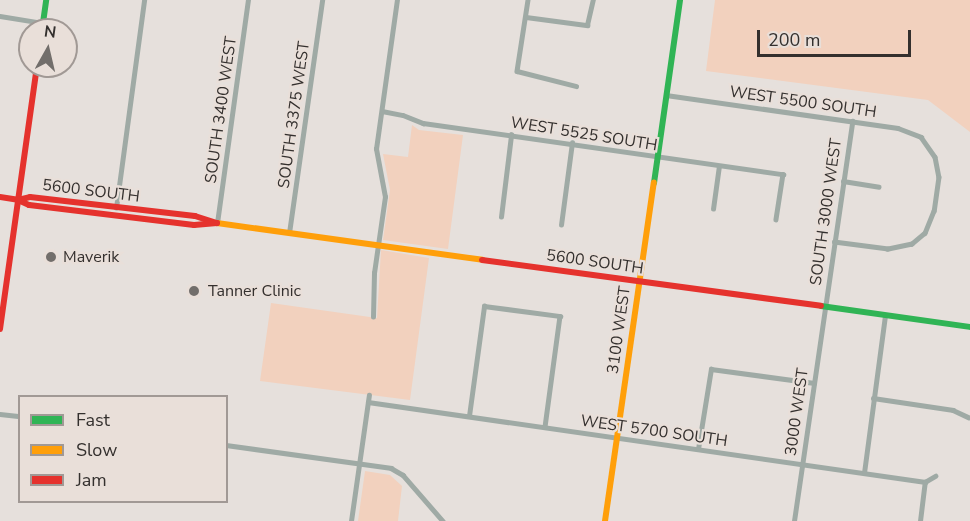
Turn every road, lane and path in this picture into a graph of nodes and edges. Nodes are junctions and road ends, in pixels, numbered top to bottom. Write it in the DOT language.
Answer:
graph roads {
  1 [pos="46,0"];
  2 [pos="144,0"];
  3 [pos="248,0"];
  4 [pos="322,0"];
  5 [pos="397,0"];
  6 [pos="528,0"];
  7 [pos="593,0"];
  8 [pos="680,0"];
  9 [pos="0,16"];
  10 [pos="526,17"];
  11 [pos="43,18"];
  12 [pos="18,21"];
  13 [pos="35,78"];
  14 [pos="576,86"];
  15 [pos="666,95"];
  16 [pos="382,111"];
  17 [pos="852,121"];
  18 [pos="511,135"];
  19 [pos="572,143"];
  20 [pos="657,158"];
  21 [pos="719,166"];
  22 [pos="843,182"];
  23 [pos="879,187"];
  24 [pos="0,197"];
  25 [pos="18,200"];
  26 [pos="116,208"];
  27 [pos="713,209"];
  28 [pos="501,217"];
  29 [pos="776,219"];
  30 [pos="217,223"];
  31 [pos="561,225"];
  32 [pos="289,233"];
  33 [pos="834,242"];
  34 [pos="378,246"];
  35 [pos="640,282"];
  36 [pos="825,307"];
  37 [pos="885,316"];
  38 [pos="373,317"];
  39 [pos="970,327"];
  40 [pos="0,329"];
  41 [pos="814,384"];
  42 [pos="369,395"];
  43 [pos="873,398"];
  44 [pos="368,402"];
  45 [pos="0,414"];
  46 [pos="18,416"];
  47 [pos="469,416"];
  48 [pos="968,417"];
  49 [pos="545,427"];
  50 [pos="617,438"];
  51 [pos="228,445"];
  52 [pos="698,449"];
  53 [pos="360,464"];
  54 [pos="802,464"];
  55 [pos="864,473"];
  56 [pos="934,476"];
  57 [pos="926,482"];
  58 [pos="920,520"];
  59 [pos="351,521"];
  60 [pos="443,521"];
  61 [pos="605,521"];
  62 [pos="794,521"];
  63 [pos="928,521"];
  1 -- 11 [label="main road"];
  2 -- 26 [label="street"];
  3 -- 30 [label="street, SOUTH 3400 WEST"];
  4 -- 32 [label="street, SOUTH 3375 WEST"];
  5 -- 16 [label="street"];
  6 -- 10 [label="street"];
  7 -- 10 [label="street"];
  8 -- 15 [label="main road, 3100 WEST"];
  9 -- 12 [label="street"];
  10 -- 14 [label="street"];
  13 -- 25 [label="main road"];
  15 -- 17 [label="street, WEST 5500 SOUTH"];
  15 -- 20 [label="main road, 3100 WEST"];
  16 -- 18 [label="street, WEST 5525 SOUTH"];
  16 -- 34 [label="street"];
  17 -- 22 [label="street, SOUTH 3000 WEST"];
  17 -- 33 [label="street, WEST 5500 SOUTH"];
  18 -- 19 [label="street, WEST 5525 SOUTH"];
  18 -- 28 [label="street"];
  19 -- 20 [label="street, WEST 5525 SOUTH"];
  19 -- 31 [label="street"];
  20 -- 21 [label="street, WEST 5525 SOUTH"];
  20 -- 35 [label="main road, 3100 WEST"];
  21 -- 27 [label="street"];
  21 -- 29 [label="street, WEST 5525 SOUTH"];
  22 -- 23 [label="street"];
  22 -- 33 [label="street, SOUTH 3000 WEST"];
  24 -- 25 [label="main road"];
  25 -- 26 [label="main road, 5600 SOUTH"];
  25 -- 30 [label="main road, 5600 SOUTH"];
  25 -- 40 [label="main road"];
  26 -- 30 [label="main road, 5600 SOUTH"];
  30 -- 32 [label="main road, 5600 SOUTH"];
  32 -- 34 [label="main road, 5600 SOUTH"];
  33 -- 36 [label="street, SOUTH 3000 WEST"];
  34 -- 35 [label="main road, 5600 SOUTH"];
  34 -- 38 [label="street"];
  35 -- 36 [label="main road, 5600 SOUTH"];
  35 -- 50 [label="main road, 3100 WEST"];
  36 -- 37 [label="main road, 5600 SOUTH"];
  36 -- 41 [label="street, 3000 WEST"];
  37 -- 39 [label="main road, 5600 SOUTH"];
  37 -- 43 [label="street"];
  41 -- 52 [label="street"];
  41 -- 54 [label="street, 3000 WEST"];
  42 -- 44 [label="street"];
  43 -- 48 [label="street"];
  43 -- 55 [label="street"];
  44 -- 47 [label="street, WEST 5700 SOUTH"];
  44 -- 53 [label="street"];
  45 -- 46 [label="street"];
  47 -- 49 [label="street, WEST 5700 SOUTH"];
  47 -- 49 [label="street"];
  49 -- 50 [label="street, WEST 5700 SOUTH"];
  50 -- 52 [label="street, WEST 5700 SOUTH"];
  50 -- 61 [label="main road, 3100 WEST"];
  51 -- 53 [label="street"];
  52 -- 54 [label="street, WEST 5700 SOUTH"];
  53 -- 59 [label="street"];
  53 -- 60 [label="street"];
  54 -- 55 [label="street, WEST 5700 SOUTH"];
  54 -- 62 [label="street, 3000 WEST"];
  55 -- 57 [label="street, WEST 5700 SOUTH"];
  56 -- 57 [label="street"];
  57 -- 58 [label="street"];
  58 -- 63 [label="street"];
}
